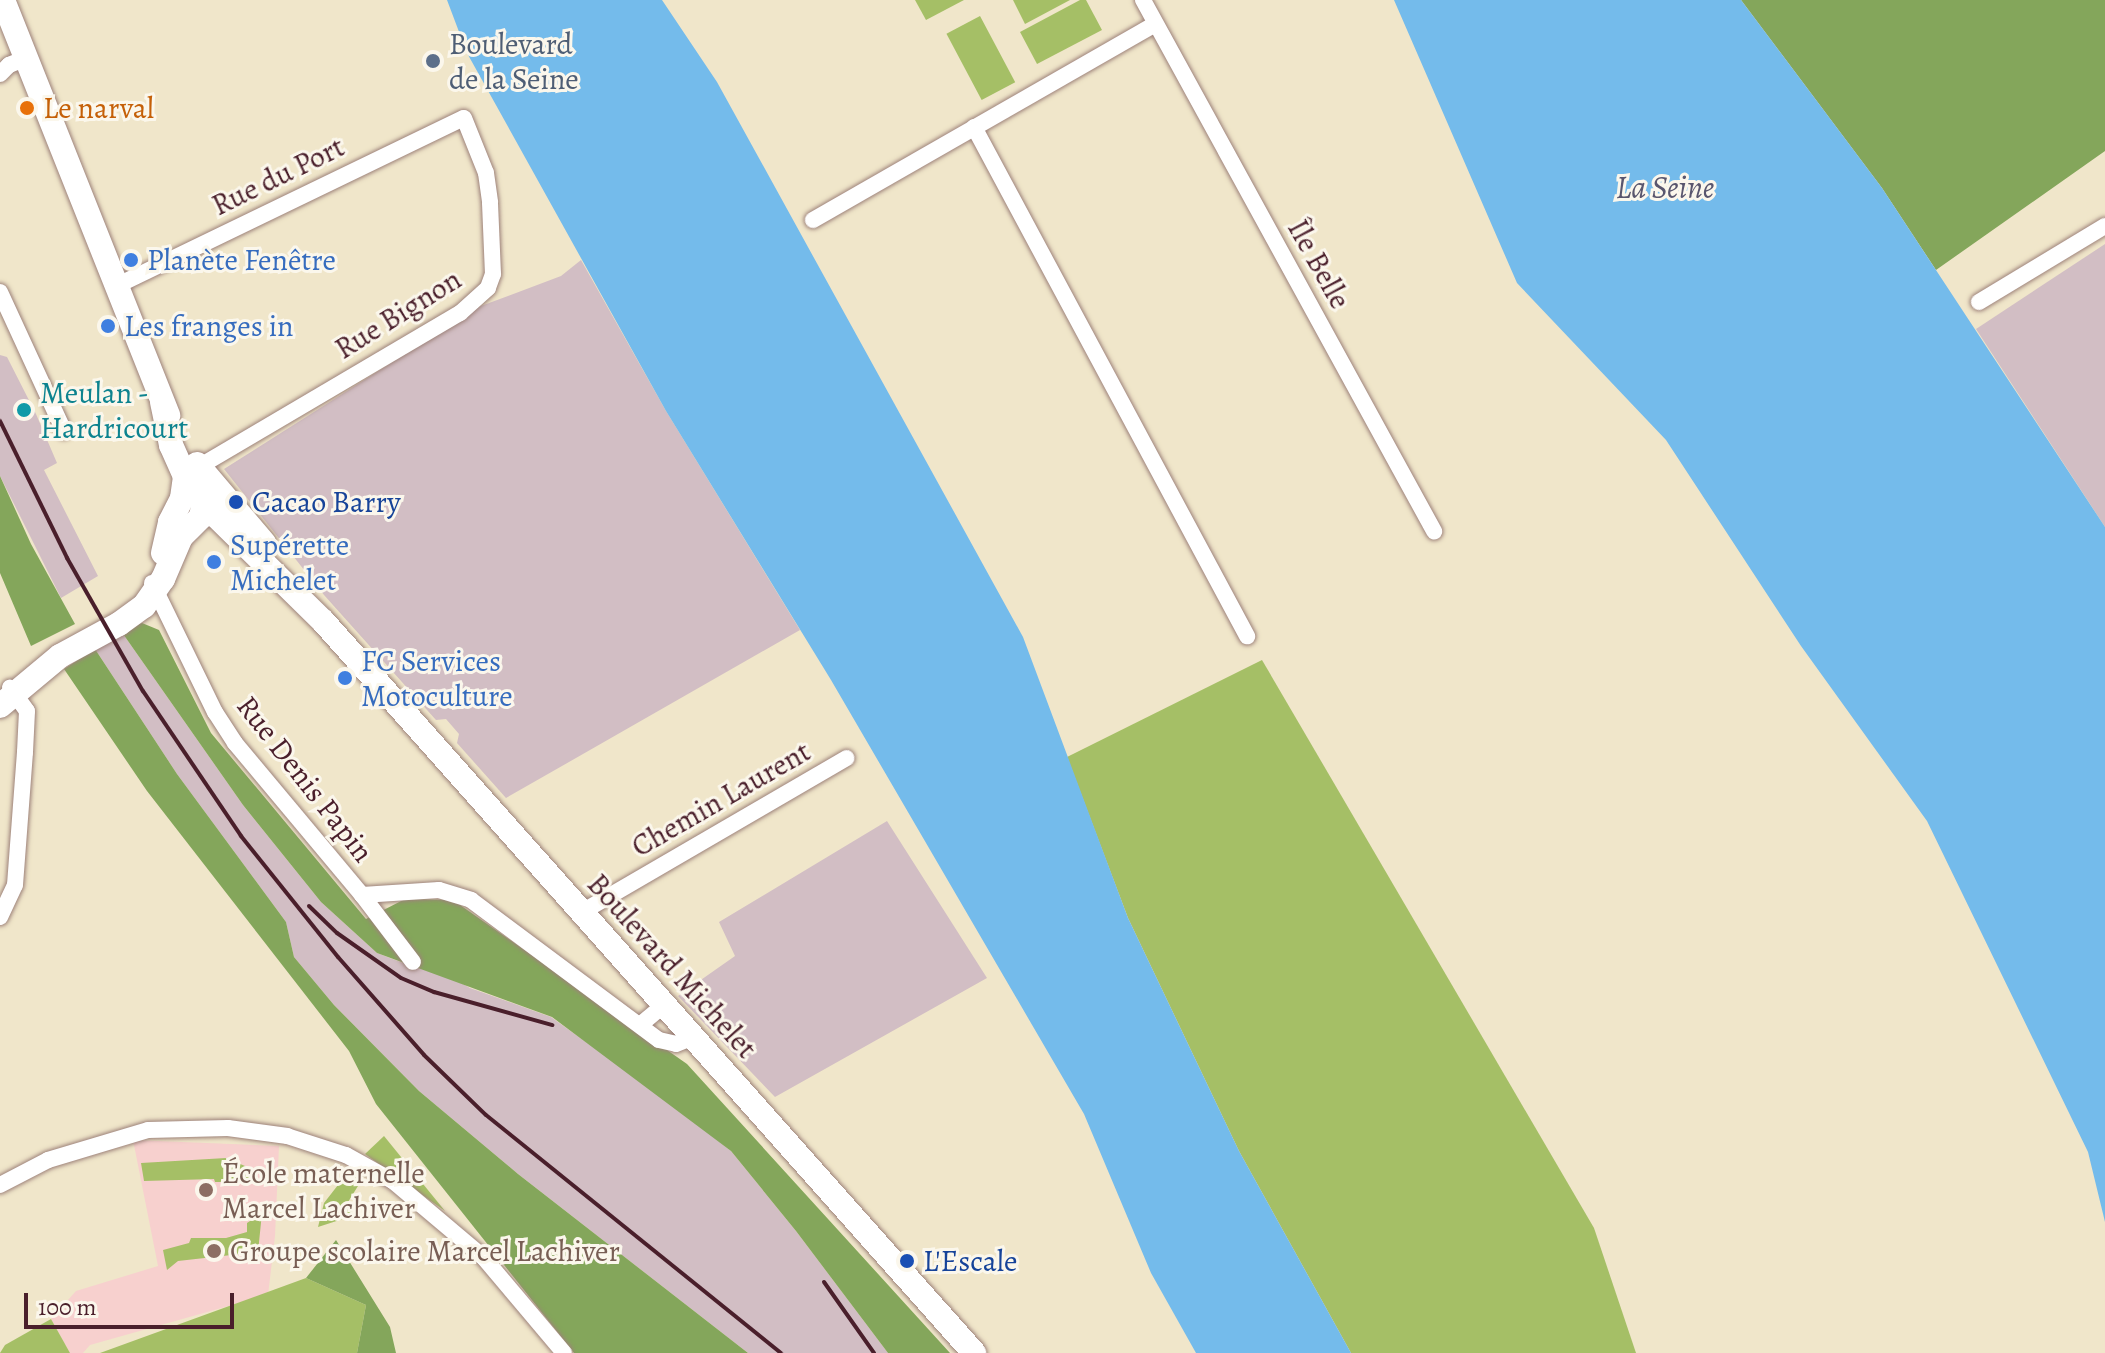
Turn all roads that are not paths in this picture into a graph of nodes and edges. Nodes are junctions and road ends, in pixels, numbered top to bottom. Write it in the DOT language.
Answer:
graph roads {
  1 [pos="3,0"];
  2 [pos="1143,0"];
  3 [pos="1155,24"];
  4 [pos="26,58"];
  5 [pos="0,74"];
  6 [pos="464,118"];
  7 [pos="974,127"];
  8 [pos="813,220"];
  9 [pos="2105,226"];
  10 [pos="116,286"];
  11 [pos="0,292"];
  12 [pos="1979,302"];
  13 [pos="64,431"];
  14 [pos="202,494"];
  15 [pos="1434,531"];
  16 [pos="153,584"];
  17 [pos="1247,636"];
  18 [pos="6,698"];
  19 [pos="847,758"];
  20 [pos="362,895"];
  21 [pos="582,912"];
  22 [pos="0,917"];
  23 [pos="413,962"];
  24 [pos="664,1005"];
  25 [pos="640,1025"];
  26 [pos="693,1037"];
  27 [pos="0,1185"];
  28 [pos="564,1353"];
  29 [pos="974,1353"];
  1 -- 4 [label="main road, Boulevard Michelet"];
  2 -- 3 [label="street, Île Belle"];
  3 -- 7 [label="street"];
  3 -- 15 [label="street, Île Belle"];
  4 -- 5 [label="street"];
  4 -- 10 [label="main road, Boulevard Michelet"];
  6 -- 10 [label="street, Rue du Port"];
  6 -- 14 [label="street, Rue Bignon"];
  7 -- 8 [label="street"];
  7 -- 17 [label="street"];
  9 -- 12 [label="street"];
  10 -- 14 [label="main road, Boulevard Michelet"];
  11 -- 13 [label="street"];
  14 -- 16 [label="main road"];
  14 -- 21 [label="main road, Boulevard Michelet"];
  16 -- 18 [label="main road"];
  16 -- 20 [label="street, Rue Denis Papin"];
  18 -- 22 [label="street"];
  19 -- 21 [label="street, Chemin Laurent"];
  20 -- 23 [label="street"];
  20 -- 25 [label="street, Rue Denis Papin"];
  21 -- 24 [label="main road, Boulevard Michelet"];
  24 -- 25 [label="street"];
  24 -- 26 [label="main road, Boulevard Michelet"];
  25 -- 26 [label="street, Rue Denis Papin"];
  26 -- 29 [label="main road, Boulevard Michelet"];
  27 -- 28 [label="street"];
}
